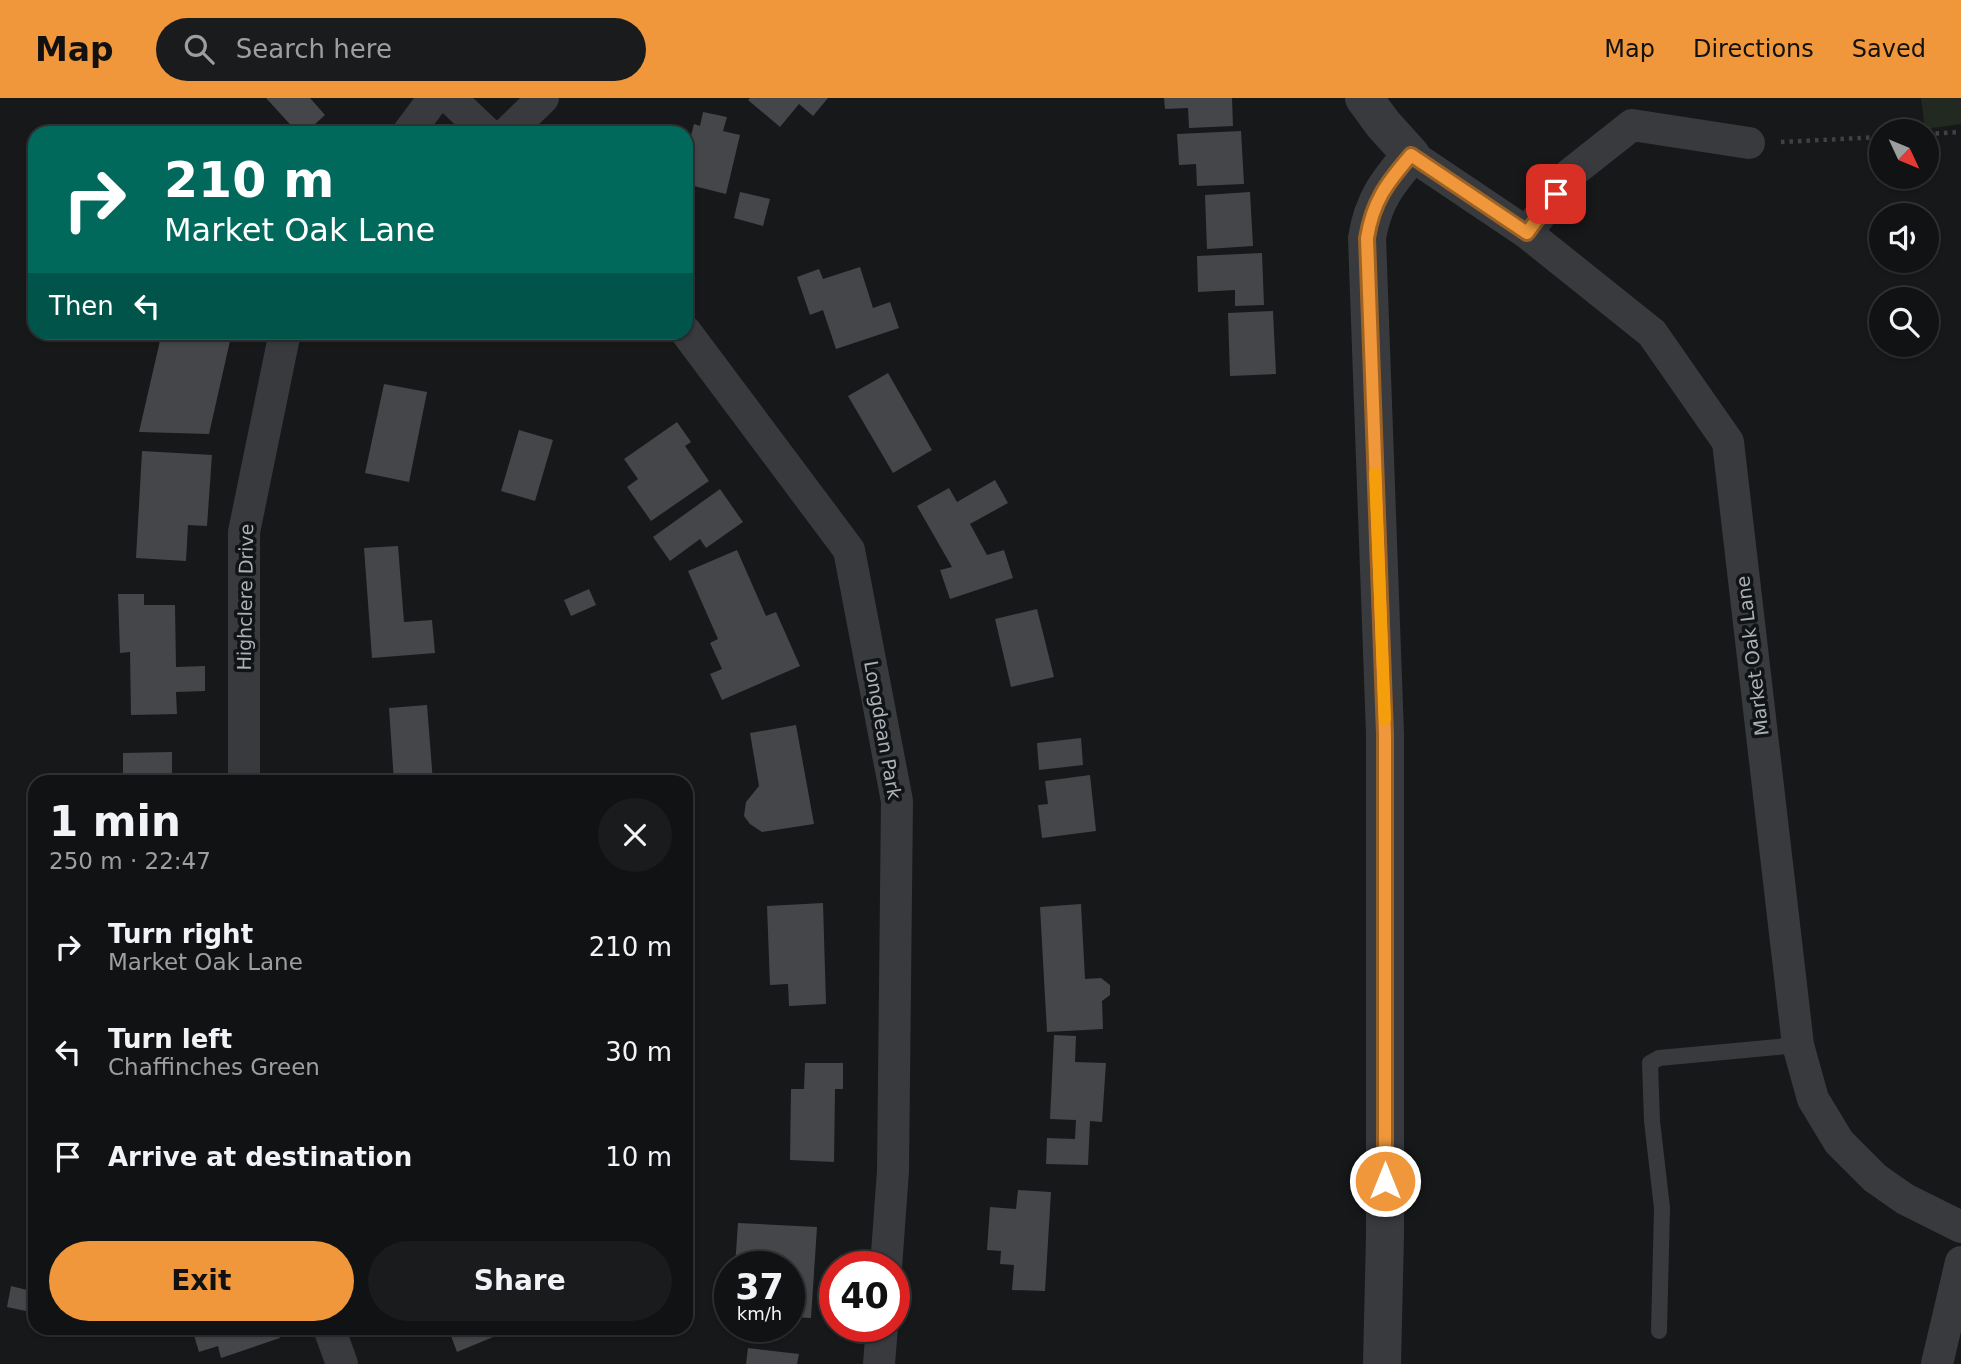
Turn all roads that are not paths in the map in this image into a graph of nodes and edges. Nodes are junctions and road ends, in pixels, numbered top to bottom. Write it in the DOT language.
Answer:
graph roads {
  1 [pos="434,98"];
  2 [pos="450,98"];
  3 [pos="543,98"];
  4 [pos="1364,98"];
  5 [pos="413,126"];
  6 [pos="480,126"];
  7 [pos="514,126"];
  8 [pos="1749,143"];
  9 [pos="1411,155"];
  10 [pos="1527,233"];
  11 [pos="283,340"];
  12 [pos="692,340"];
  13 [pos="244,775"];
  14 [pos="1798,1045"];
  15 [pos="1961,1227"];
  16 [pos="887,1251"];
  17 [pos="1961,1262"];
  18 [pos="1660,1331"];
  19 [pos="881,1342"];
  20 [pos="879,1364"];
  21 [pos="1382,1364"];
  22 [pos="1937,1364"];
  1 -- 5 [label="street"];
  2 -- 6 [label="street"];
  3 -- 7 [label="street"];
  4 -- 9 [label="street"];
  8 -- 10 [label="street"];
  9 -- 10 [label="street, Market Oak Lane"];
  9 -- 21 [label="street"];
  10 -- 14 [label="street, Market Oak Lane"];
  11 -- 13 [label="street, Highclere Drive"];
  12 -- 16 [label="street, Longdean Park"];
  14 -- 15 [label="street, Market Oak Lane"];
  14 -- 18 [label="lane"];
  17 -- 22 [label="street"];
  19 -- 20 [label="street"];
}
